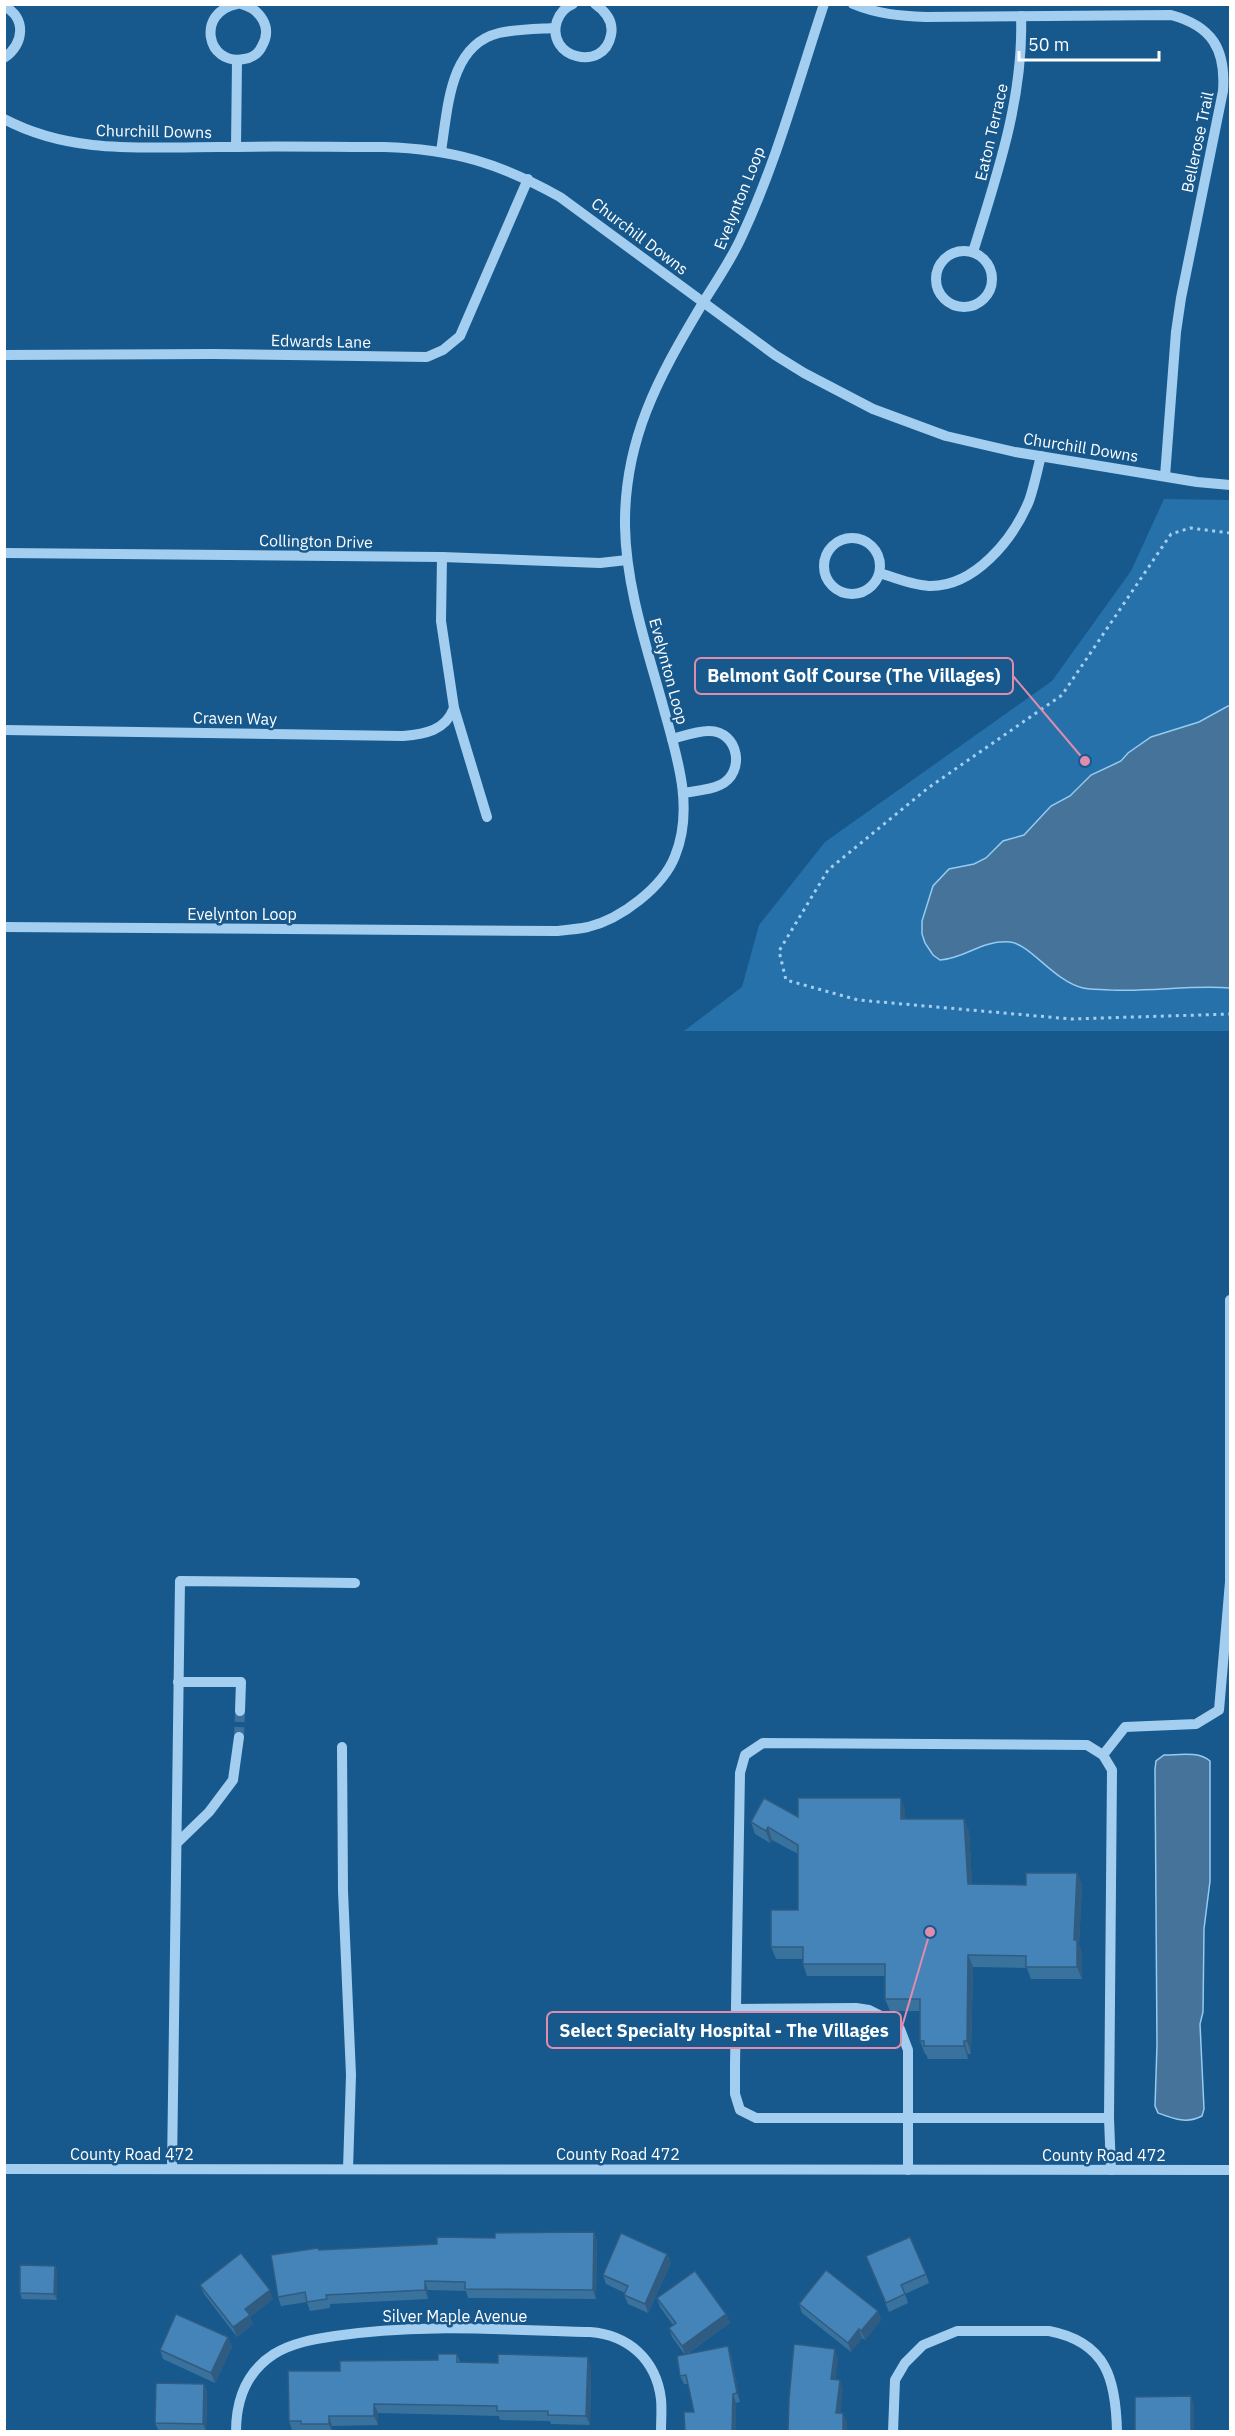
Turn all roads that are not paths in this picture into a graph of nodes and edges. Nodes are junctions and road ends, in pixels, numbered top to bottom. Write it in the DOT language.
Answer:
graph roads {
  1 [pos="239,4"];
  2 [pos="573,4"];
  3 [pos="595,4"];
  4 [pos="824,4"];
  5 [pos="853,4"];
  6 [pos="4,6"];
  7 [pos="1021,16"];
  8 [pos="555,28"];
  9 [pos="4,58"];
  10 [pos="237,61"];
  11 [pos="4,118"];
  12 [pos="237,147"];
  13 [pos="441,151"];
  14 [pos="528,179"];
  15 [pos="973,252"];
  16 [pos="703,303"];
  17 [pos="4,356"];
  18 [pos="1041,456"];
  19 [pos="1165,476"];
  20 [pos="1230,485"];
  21 [pos="4,554"];
  22 [pos="442,557"];
  23 [pos="627,560"];
  24 [pos="879,573"];
  25 [pos="454,708"];
  26 [pos="4,730"];
  27 [pos="672,739"];
  28 [pos="683,793"];
  29 [pos="487,817"];
  30 [pos="4,927"];
  31 [pos="1230,1300"];
  32 [pos="355,1583"];
  33 [pos="178,1682"];
  34 [pos="240,1711"];
  35 [pos="239,1737"];
  36 [pos="342,1748"];
  37 [pos="1103,1755"];
  38 [pos="177,1843"];
  39 [pos="736,2009"];
  40 [pos="1109,2118"];
  41 [pos="907,2119"];
  42 [pos="4,2169"];
  43 [pos="172,2169"];
  44 [pos="348,2169"];
  45 [pos="908,2170"];
  46 [pos="1111,2170"];
  47 [pos="1230,2170"];
  48 [pos="236,2432"];
  49 [pos="661,2432"];
  50 [pos="892,2432"];
  51 [pos="1117,2432"];
  1 -- 10 [label="street"];
  1 -- 10 [label="street"];
  2 -- 8 [label="street"];
  3 -- 8 [label="street"];
  4 -- 16 [label="street, Evelynton Loop"];
  5 -- 7 [label="street, Bellerose Trail"];
  6 -- 9 [label="street"];
  7 -- 15 [label="street, Eaton Terrace"];
  7 -- 19 [label="street, Bellerose Trail"];
  8 -- 13 [label="street"];
  10 -- 12 [label="street"];
  11 -- 12 [label="street, Churchill Downs"];
  12 -- 13 [label="street, Churchill Downs"];
  13 -- 14 [label="street, Churchill Downs"];
  14 -- 16 [label="street, Churchill Downs"];
  14 -- 17 [label="street, Edwards Lane"];
  15 -- 15 [label="street"];
  16 -- 18 [label="street, Churchill Downs"];
  16 -- 23 [label="street, Evelynton Loop"];
  18 -- 19 [label="street, Churchill Downs"];
  18 -- 24 [label="street"];
  19 -- 20 [label="street, Churchill Downs"];
  21 -- 22 [label="street, Collington Drive"];
  22 -- 23 [label="street, Collington Drive"];
  22 -- 25 [label="street"];
  23 -- 27 [label="street, Evelynton Loop"];
  24 -- 24 [label="street"];
  25 -- 26 [label="street, Craven Way"];
  25 -- 29 [label="street"];
  27 -- 28 [label="street, Evelynton Loop"];
  27 -- 28 [label="street, Evelynton Loop"];
  28 -- 30 [label="street, Evelynton Loop"];
  31 -- 37 [label="street"];
  32 -- 33 [label="street"];
  33 -- 34 [label="street"];
  33 -- 38 [label="street"];
  35 -- 38 [label="street"];
  36 -- 44 [label="street"];
  37 -- 39 [label="street"];
  37 -- 40 [label="street"];
  38 -- 43 [label="street"];
  39 -- 41 [label="street"];
  39 -- 41 [label="street"];
  40 -- 41 [label="street"];
  40 -- 46 [label="street"];
  41 -- 45 [label="street"];
  42 -- 43 [label="street, County Road 472"];
  43 -- 44 [label="street, County Road 472"];
  44 -- 45 [label="street, County Road 472"];
  45 -- 46 [label="street, County Road 472"];
  46 -- 47 [label="street, County Road 472"];
  48 -- 49 [label="street, Silver Maple Avenue"];
  50 -- 51 [label="street"];
}
